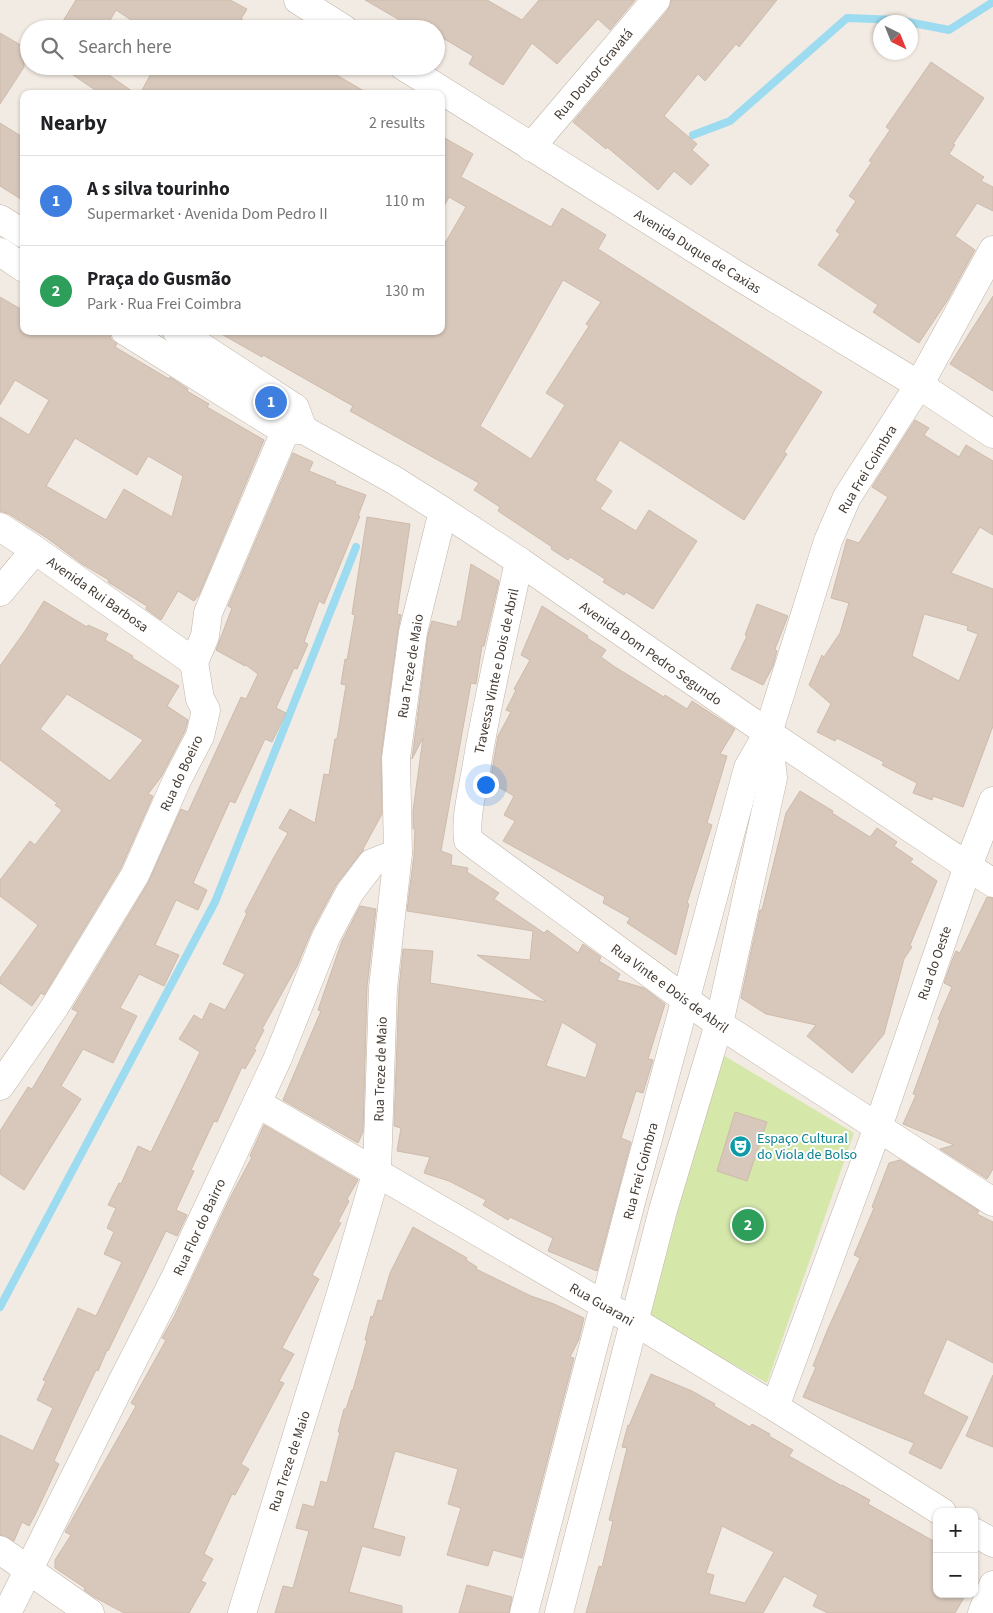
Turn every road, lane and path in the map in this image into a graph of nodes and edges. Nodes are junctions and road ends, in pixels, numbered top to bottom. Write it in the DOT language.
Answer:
graph roads {
  1 [pos="298,0"];
  2 [pos="656,0"];
  3 [pos="330,20"];
  4 [pos="417,75"];
  5 [pos="441,90"];
  6 [pos="445,93"];
  7 [pos="531,147"];
  8 [pos="0,219"];
  9 [pos="20,232"];
  10 [pos="993,250"];
  11 [pos="0,252"];
  12 [pos="20,265"];
  13 [pos="132,335"];
  14 [pos="182,335"];
  15 [pos="919,385"];
  16 [pos="294,423"];
  17 [pos="993,434"];
  18 [pos="443,511"];
  19 [pos="0,528"];
  20 [pos="35,550"];
  21 [pos="519,561"];
  22 [pos="0,592"];
  23 [pos="194,662"];
  24 [pos="768,733"];
  25 [pos="993,801"];
  26 [pos="468,840"];
  27 [pos="398,853"];
  28 [pos="968,866"];
  29 [pos="993,883"];
  30 [pos="686,1001"];
  31 [pos="719,1024"];
  32 [pos="0,1086"];
  33 [pos="257,1102"];
  34 [pos="878,1127"];
  35 [pos="377,1171"];
  36 [pos="993,1202"];
  37 [pos="604,1305"];
  38 [pos="634,1322"];
  39 [pos="775,1407"];
  40 [pos="936,1508"];
  41 [pos="978,1535"];
  42 [pos="993,1544"];
  43 [pos="0,1550"];
  44 [pos="29,1570"];
  45 [pos="993,1585"];
  46 [pos="7,1613"];
  47 [pos="90,1613"];
  48 [pos="242,1613"];
  49 [pos="524,1613"];
  50 [pos="558,1613"];
  51 [pos="982,1613"];
  1 -- 3 [label="street"];
  2 -- 7 [label="street, Rua Doutor Gravatá"];
  4 -- 5 [label="street, Avenida Duque de Caxias"];
  6 -- 7 [label="street, Avenida Duque de Caxias"];
  7 -- 15 [label="street, Avenida Duque de Caxias"];
  8 -- 9 [label="street"];
  10 -- 15 [label="street, Rua Frei Coimbra"];
  11 -- 12 [label="street"];
  13 -- 16 [label="street"];
  14 -- 16 [label="street"];
  15 -- 17 [label="street, Avenida Duque de Caxias"];
  15 -- 24 [label="street, Rua Frei Coimbra"];
  16 -- 18 [label="street, Avenida Dom Pedro Segundo"];
  16 -- 23 [label="street"];
  18 -- 21 [label="street, Avenida Dom Pedro Segundo"];
  18 -- 27 [label="street, Rua Treze de Maio"];
  19 -- 20 [label="street, Avenida Rui Barbosa"];
  20 -- 22 [label="street"];
  20 -- 23 [label="street, Avenida Rui Barbosa"];
  21 -- 24 [label="street, Avenida Dom Pedro Segundo"];
  21 -- 26 [label="street, Travessa Vinte e Dois de Abril"];
  23 -- 32 [label="street, Rua do Boeiro"];
  24 -- 28 [label="street, Avenida Dom Pedro Segundo"];
  24 -- 30 [label="street, Rua Frei Coimbra"];
  24 -- 31 [label="street, Rua Frei Coimbra"];
  25 -- 28 [label="street, Rua do Oeste"];
  26 -- 30 [label="street, Rua Vinte e Dois de Abril"];
  27 -- 33 [label="street, Rua Flor do Bairro"];
  27 -- 35 [label="street, Rua Treze de Maio"];
  28 -- 29 [label="street, Avenida Dom Pedro Segundo"];
  28 -- 34 [label="street, Rua do Oeste"];
  30 -- 31 [label="street, Rua Vinte e Dois de Abril"];
  30 -- 37 [label="street, Rua Frei Coimbra"];
  31 -- 34 [label="street, Rua Vinte e Dois de Abril"];
  31 -- 38 [label="street, Rua Frei Coimbra"];
  33 -- 35 [label="street, Rua Guarani"];
  33 -- 44 [label="street, Rua Flor do Bairro"];
  34 -- 36 [label="street, Rua Vinte e Dois de Abril"];
  34 -- 39 [label="street, Rua do Oeste"];
  35 -- 37 [label="street, Rua Guarani"];
  35 -- 48 [label="street, Rua Treze de Maio"];
  37 -- 38 [label="street, Rua Guarani"];
  37 -- 49 [label="street, Rua Frei Coimbra"];
  38 -- 39 [label="street, Rua Guarani"];
  38 -- 50 [label="street, Rua Frei Coimbra"];
  39 -- 40 [label="street, Rua Guarani"];
  41 -- 42 [label="street"];
  43 -- 44 [label="street"];
  44 -- 46 [label="street, Rua Flor do Bairro"];
  44 -- 47 [label="street"];
  45 -- 51 [label="street"];
}
